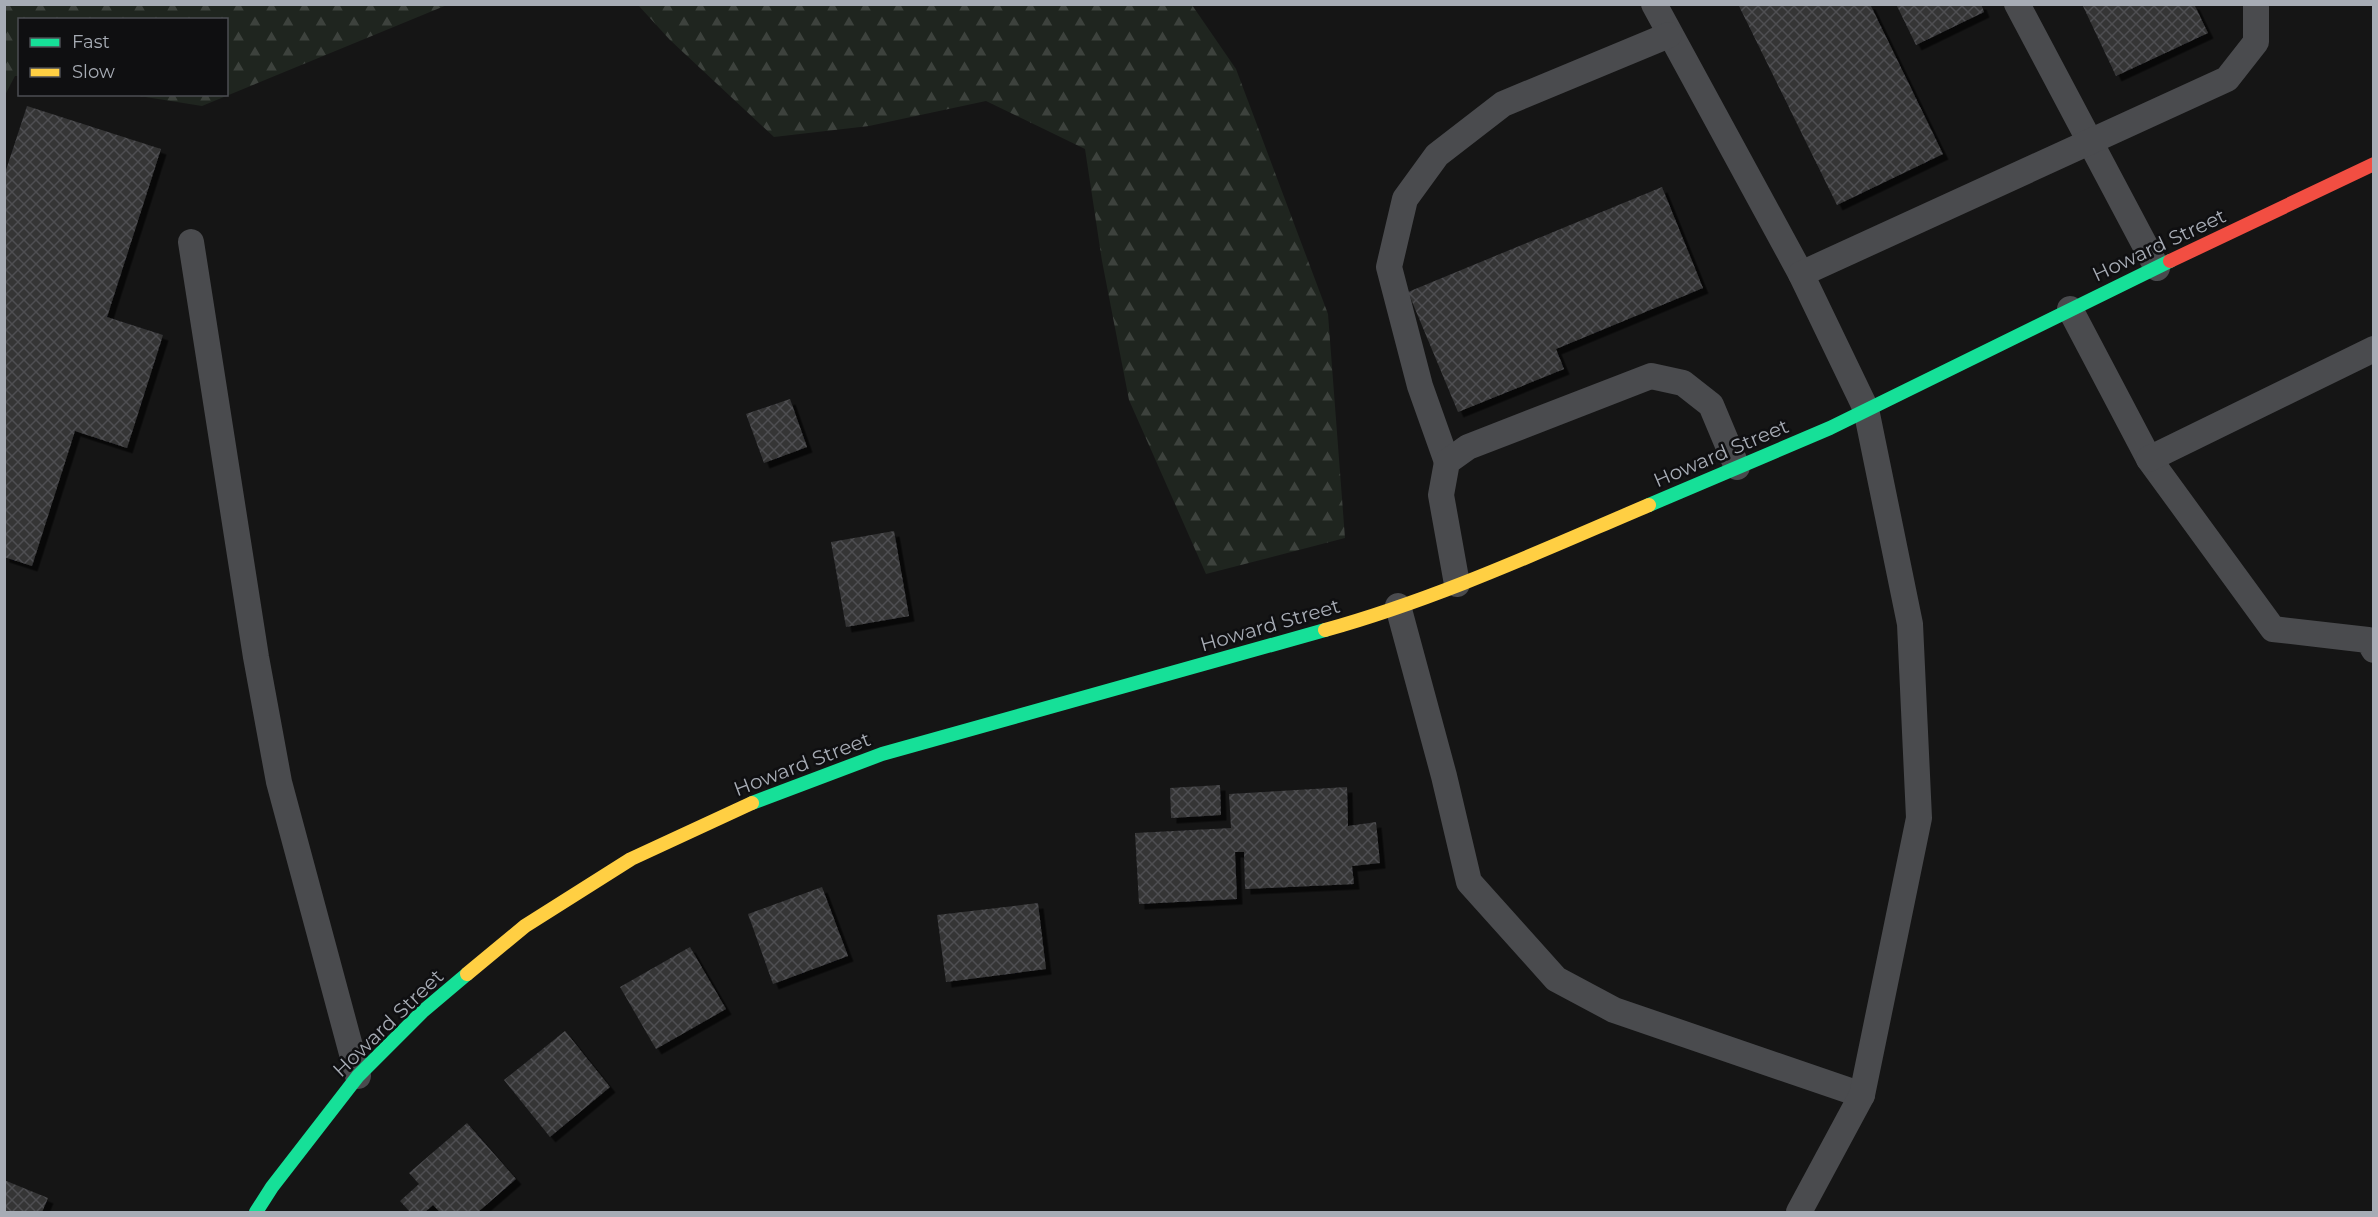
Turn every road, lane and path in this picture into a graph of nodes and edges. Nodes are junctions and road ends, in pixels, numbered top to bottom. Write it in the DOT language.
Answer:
graph roads {
  1 [pos="1654,4"];
  2 [pos="2017,4"];
  3 [pos="2256,4"];
  4 [pos="1669,35"];
  5 [pos="2090,142"];
  6 [pos="2373,164"];
  7 [pos="191,242"];
  8 [pos="2157,268"];
  9 [pos="1801,274"];
  10 [pos="2070,309"];
  11 [pos="2373,349"];
  12 [pos="1866,409"];
  13 [pos="2149,459"];
  14 [pos="1447,462"];
  15 [pos="1737,467"];
  16 [pos="1457,584"];
  17 [pos="1398,606"];
  18 [pos="2373,650"];
  19 [pos="358,1076"];
  20 [pos="1863,1095"];
  21 [pos="256,1212"];
  22 [pos="1799,1212"];
  1 -- 4 [label="lane"];
  2 -- 5 [label="lane"];
  3 -- 5 [label="lane"];
  4 -- 9 [label="lane"];
  4 -- 14 [label="lane"];
  5 -- 8 [label="lane"];
  5 -- 9 [label="lane"];
  6 -- 8 [label="main road, Howard Street"];
  7 -- 19 [label="lane"];
  8 -- 10 [label="main road, Howard Street"];
  9 -- 12 [label="lane"];
  10 -- 12 [label="main road, Howard Street"];
  10 -- 13 [label="lane"];
  11 -- 13 [label="lane"];
  12 -- 15 [label="main road, Howard Street"];
  12 -- 20 [label="lane"];
  13 -- 18 [label="lane"];
  14 -- 15 [label="lane"];
  14 -- 16 [label="lane"];
  15 -- 16 [label="main road, Howard Street"];
  16 -- 17 [label="main road, Howard Street"];
  17 -- 19 [label="main road, Howard Street"];
  17 -- 20 [label="lane"];
  19 -- 21 [label="main road, Howard Street"];
  20 -- 22 [label="lane"];
}
